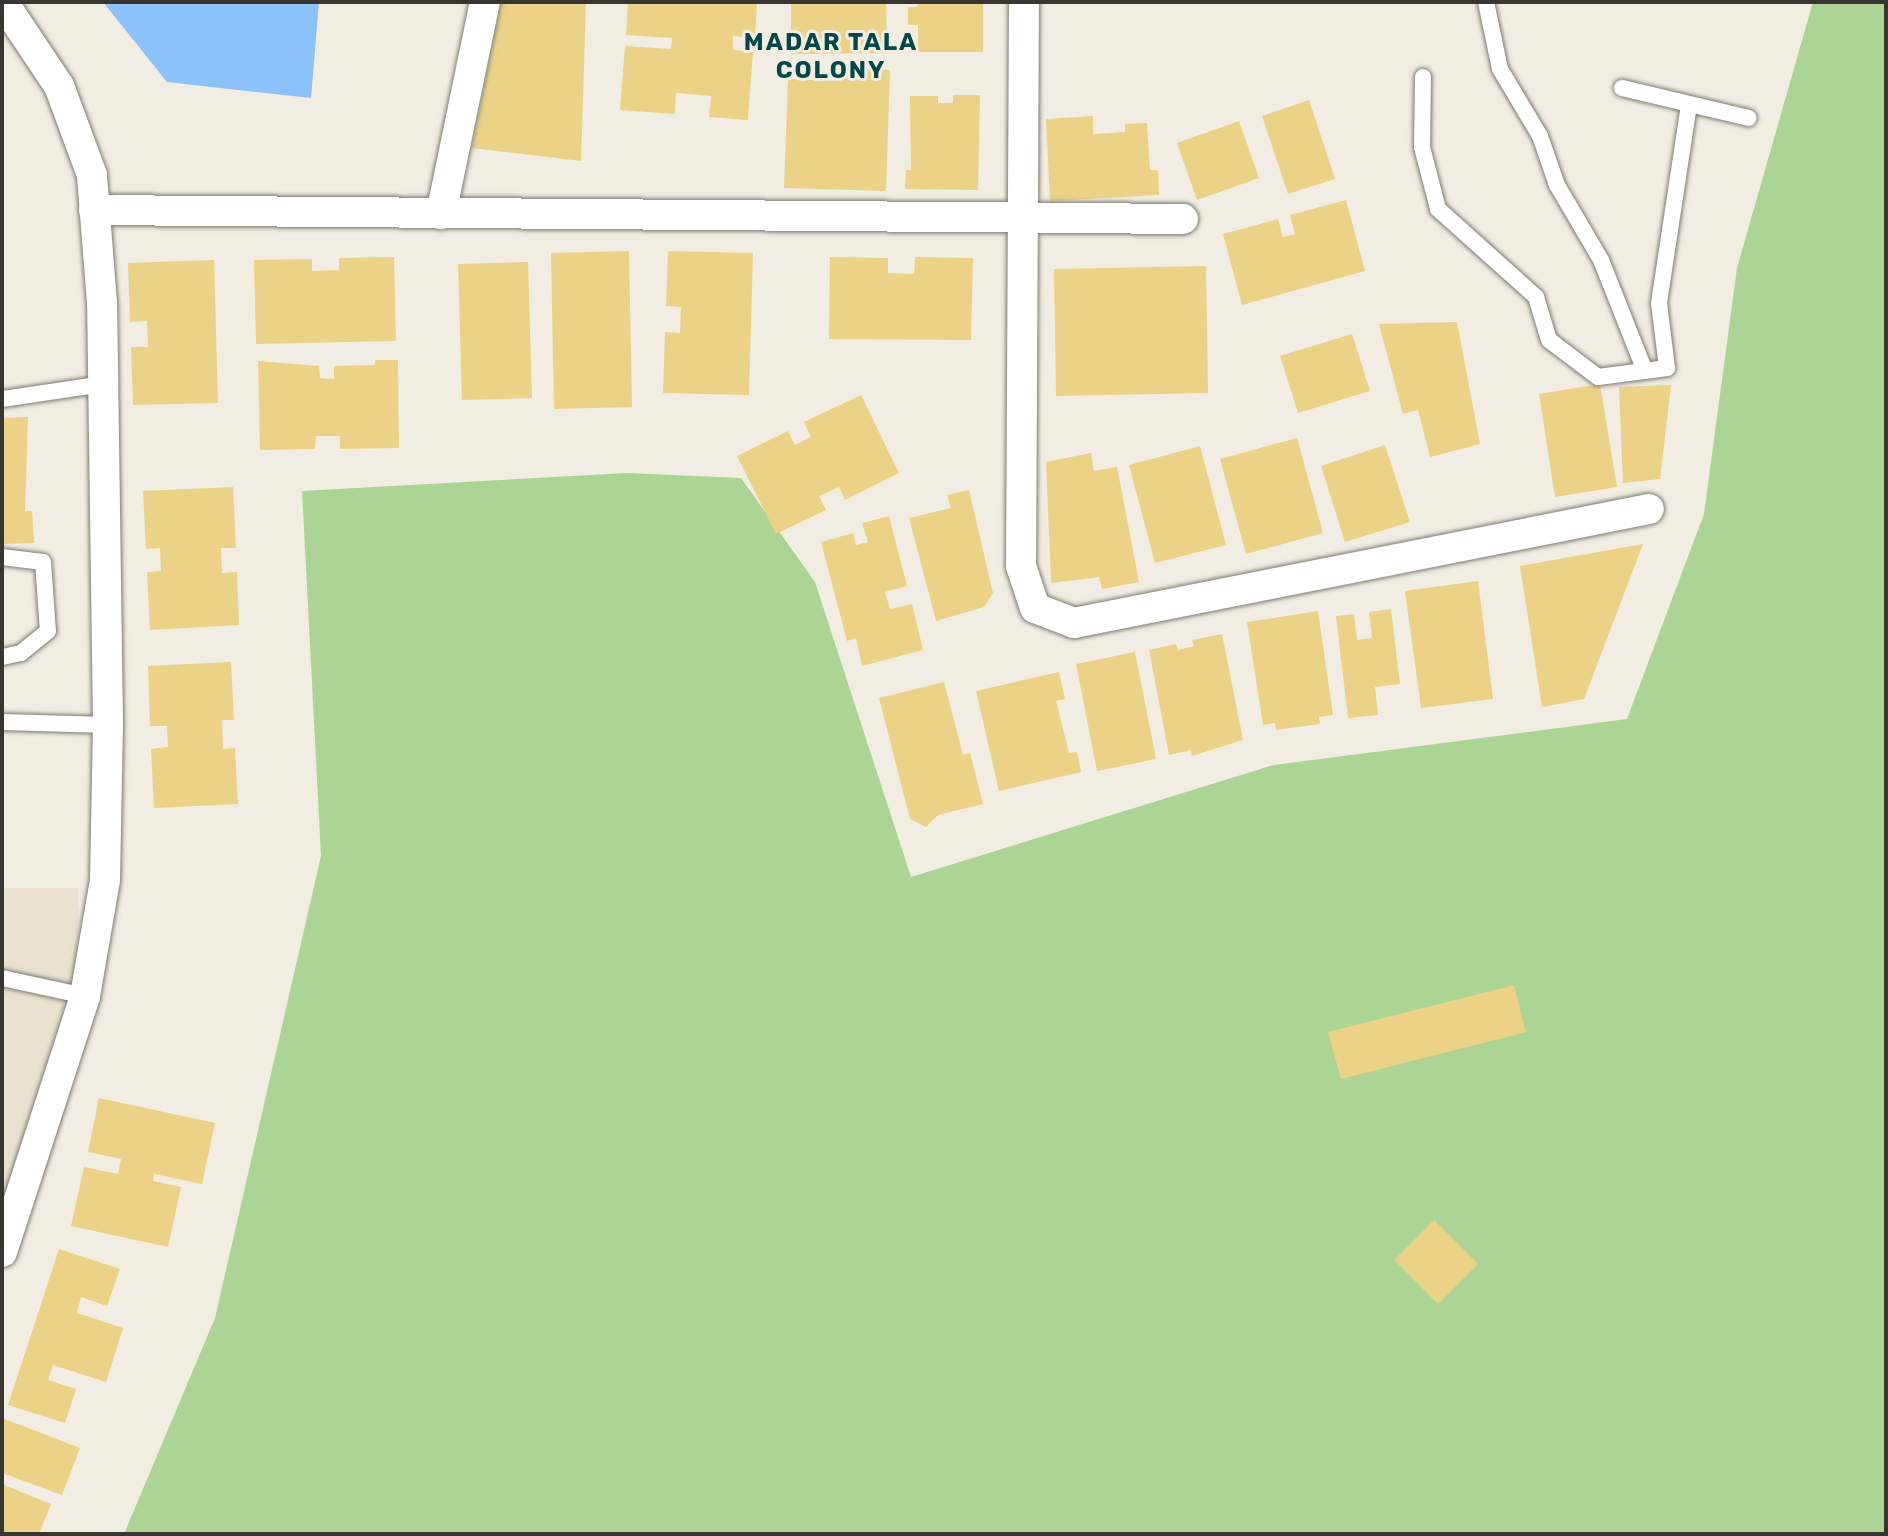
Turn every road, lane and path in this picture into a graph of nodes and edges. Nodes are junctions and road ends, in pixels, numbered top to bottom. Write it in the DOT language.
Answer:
graph roads {
  1 [pos="4,2"];
  2 [pos="485,2"];
  3 [pos="1024,2"];
  4 [pos="1486,2"];
  5 [pos="1423,77"];
  6 [pos="1622,88"];
  7 [pos="1689,105"];
  8 [pos="1749,118"];
  9 [pos="94,209"];
  10 [pos="441,214"];
  11 [pos="1183,219"];
  12 [pos="1027,221"];
  13 [pos="1645,371"];
  14 [pos="103,384"];
  15 [pos="3,399"];
  16 [pos="1648,509"];
  17 [pos="2,557"];
  18 [pos="2,657"];
  19 [pos="2,722"];
  20 [pos="108,724"];
  21 [pos="2,978"];
  22 [pos="85,996"];
  23 [pos="10,1199"];
  24 [pos="2,1252"];
  1 -- 9 [label="street"];
  2 -- 10 [label="street"];
  3 -- 12 [label="street"];
  4 -- 13 [label="lane"];
  5 -- 13 [label="lane"];
  6 -- 7 [label="lane"];
  7 -- 8 [label="lane"];
  7 -- 13 [label="lane"];
  9 -- 10 [label="street"];
  9 -- 14 [label="street"];
  10 -- 12 [label="street"];
  11 -- 12 [label="street"];
  12 -- 16 [label="street"];
  14 -- 15 [label="lane"];
  14 -- 20 [label="street"];
  17 -- 18 [label="lane"];
  19 -- 20 [label="lane"];
  20 -- 22 [label="street"];
  21 -- 22 [label="lane"];
  22 -- 23 [label="street"];
  23 -- 24 [label="street"];
}
